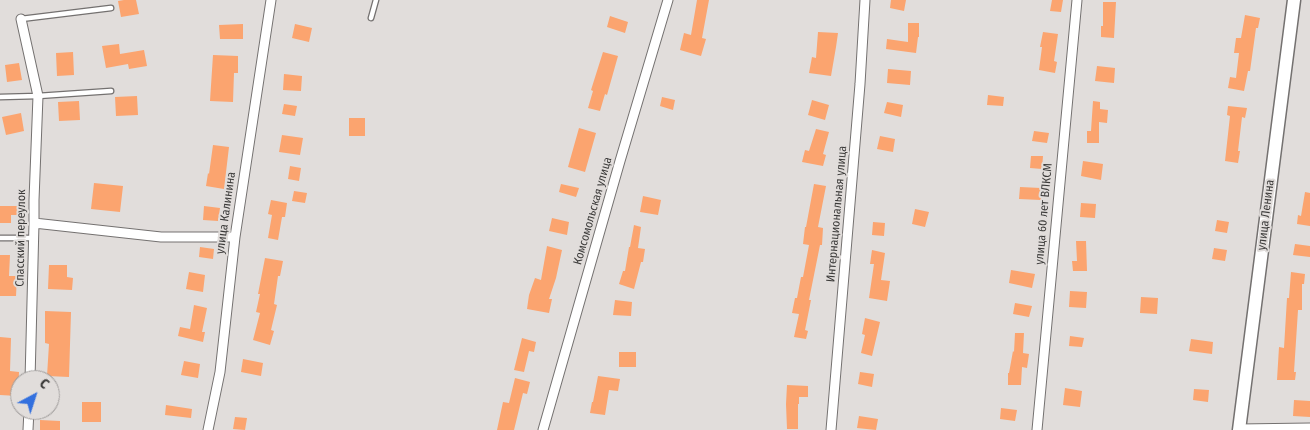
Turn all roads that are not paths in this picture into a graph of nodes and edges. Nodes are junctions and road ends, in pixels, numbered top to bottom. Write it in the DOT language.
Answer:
graph roads {
  1 [pos="271,0"];
  2 [pos="376,0"];
  3 [pos="668,0"];
  4 [pos="865,0"];
  5 [pos="1077,0"];
  6 [pos="1294,0"];
  7 [pos="111,8"];
  8 [pos="371,18"];
  9 [pos="21,20"];
  10 [pos="111,91"];
  11 [pos="38,96"];
  12 [pos="0,97"];
  13 [pos="34,223"];
  14 [pos="235,237"];
  15 [pos="0,238"];
  16 [pos="34,238"];
  17 [pos="30,370"];
  18 [pos="1310,428"];
  19 [pos="208,430"];
  20 [pos="543,430"];
  21 [pos="831,430"];
  22 [pos="1037,430"];
  23 [pos="1239,430"];
  1 -- 14 [label="street, улица Калинина"];
  2 -- 8 [label="lane"];
  3 -- 20 [label="street, Комсомольская улица"];
  4 -- 21 [label="street, Интернациональная улица"];
  5 -- 22 [label="street, улица 60 лет ВЛКСМ"];
  6 -- 23 [label="street, улица Ленина"];
  7 -- 9 [label="lane"];
  9 -- 11 [label="street, Спасский переулок"];
  10 -- 11 [label="lane"];
  11 -- 12 [label="lane"];
  11 -- 13 [label="street, Спасский переулок"];
  13 -- 14 [label="street"];
  13 -- 16 [label="street, Спасский переулок"];
  14 -- 19 [label="street, улица Калинина"];
  15 -- 16 [label="lane"];
  16 -- 17 [label="street, Спасский переулок"];
  18 -- 23 [label="street"];
}
